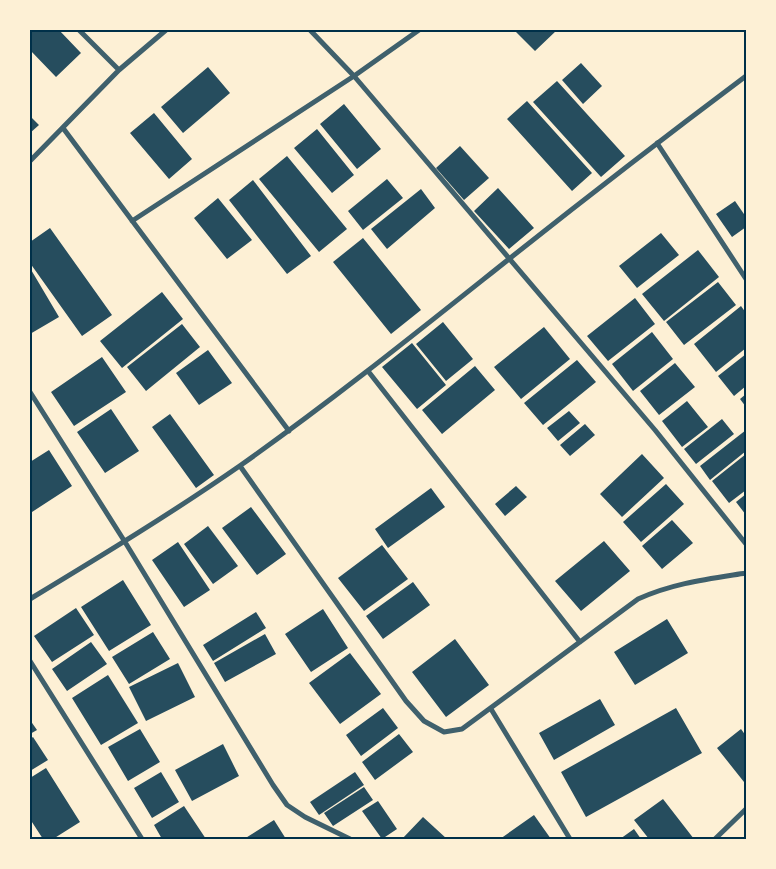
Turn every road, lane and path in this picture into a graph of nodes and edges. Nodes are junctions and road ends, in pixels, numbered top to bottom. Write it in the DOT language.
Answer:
graph roads {
  1 [pos="79,30"];
  2 [pos="166,30"];
  3 [pos="310,30"];
  4 [pos="419,30"];
  5 [pos="119,70"];
  6 [pos="354,76"];
  7 [pos="746,76"];
  8 [pos="63,128"];
  9 [pos="657,143"];
  10 [pos="30,161"];
  11 [pos="132,221"];
  12 [pos="509,259"];
  13 [pos="746,279"];
  14 [pos="368,371"];
  15 [pos="30,392"];
  16 [pos="288,430"];
  17 [pos="240,466"];
  18 [pos="125,542"];
  19 [pos="746,544"];
  20 [pos="746,573"];
  21 [pos="30,599"];
  22 [pos="580,642"];
  23 [pos="30,661"];
  24 [pos="491,709"];
  25 [pos="746,809"];
  26 [pos="142,839"];
  27 [pos="350,839"];
  28 [pos="570,839"];
  29 [pos="715,839"];
  1 -- 5 [label="street"];
  2 -- 5 [label="street"];
  3 -- 6 [label="street"];
  4 -- 6 [label="street"];
  5 -- 8 [label="street"];
  6 -- 11 [label="street"];
  6 -- 12 [label="street"];
  7 -- 9 [label="street"];
  8 -- 10 [label="street"];
  8 -- 11 [label="street"];
  9 -- 12 [label="street"];
  9 -- 13 [label="street"];
  11 -- 16 [label="street"];
  12 -- 14 [label="street"];
  12 -- 19 [label="street"];
  14 -- 16 [label="street"];
  14 -- 22 [label="street"];
  15 -- 18 [label="street"];
  16 -- 17 [label="street"];
  17 -- 18 [label="street"];
  17 -- 24 [label="street"];
  18 -- 21 [label="street"];
  18 -- 27 [label="street"];
  20 -- 22 [label="street"];
  22 -- 24 [label="street"];
  23 -- 26 [label="street"];
  24 -- 28 [label="street"];
  25 -- 29 [label="street"];
}
